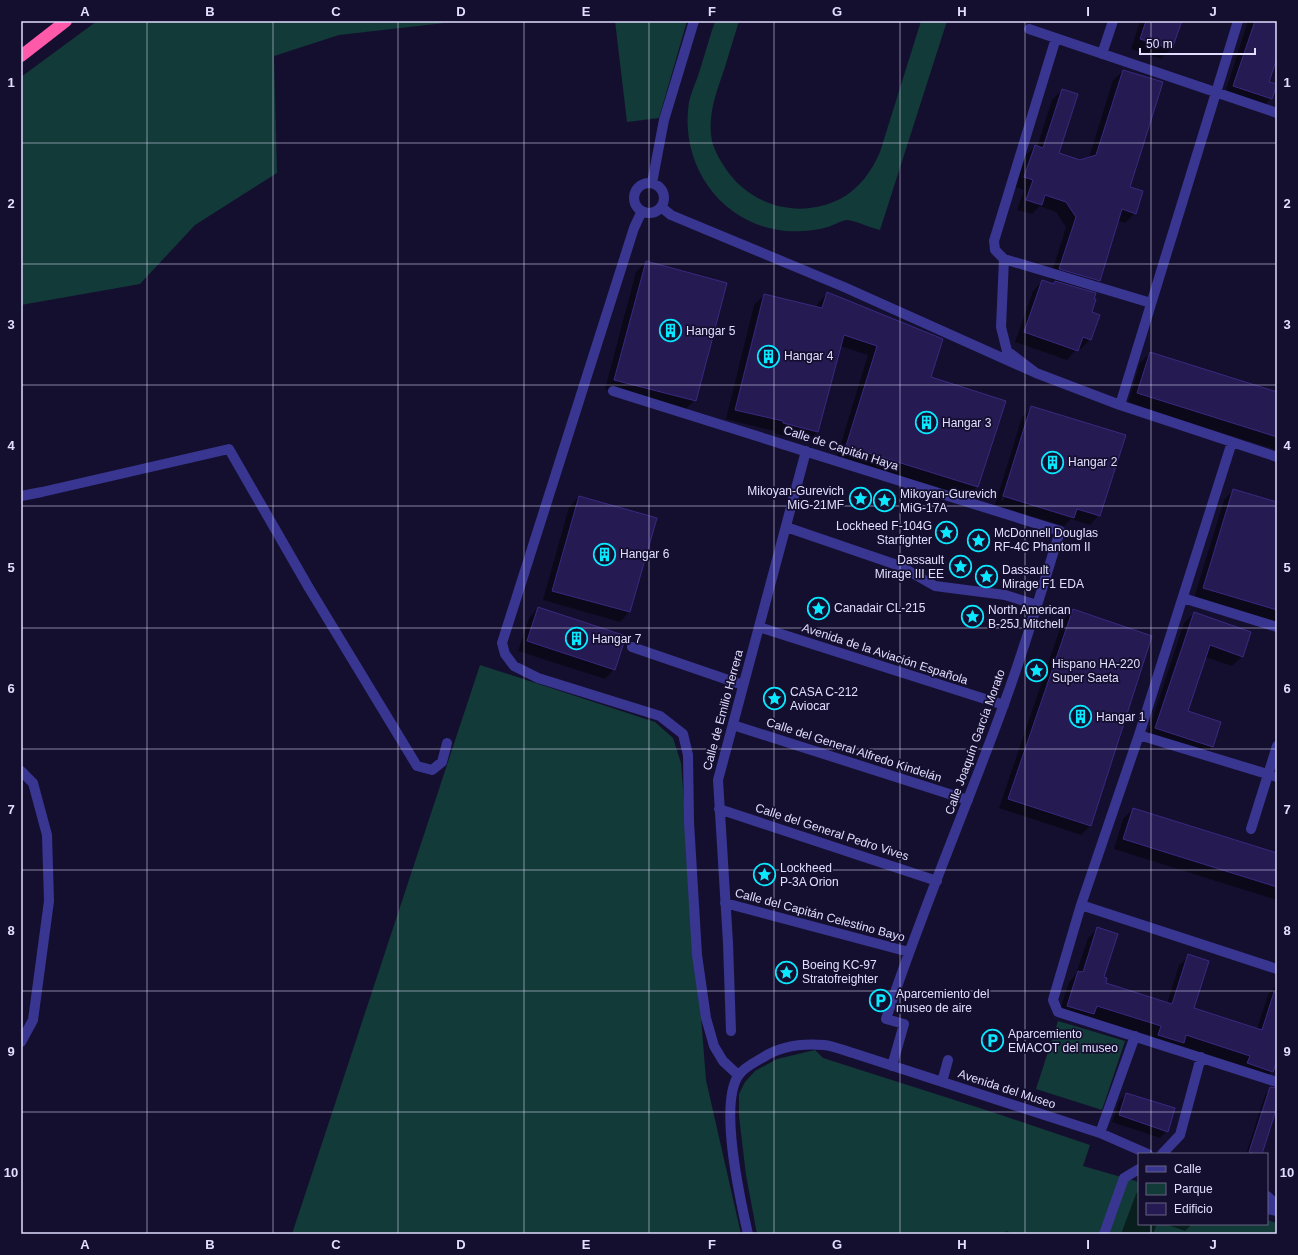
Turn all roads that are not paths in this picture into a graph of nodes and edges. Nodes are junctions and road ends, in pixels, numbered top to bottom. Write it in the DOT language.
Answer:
graph roads {
  1 [pos="66,21"];
  2 [pos="694,21"];
  3 [pos="1113,21"];
  4 [pos="1238,21"];
  5 [pos="1029,29"];
  6 [pos="1056,38"];
  7 [pos="1102,54"];
  8 [pos="21,56"];
  9 [pos="1215,92"];
  10 [pos="1277,113"];
  11 [pos="652,183"];
  12 [pos="661,207"];
  13 [pos="642,212"];
  14 [pos="1004,259"];
  15 [pos="1151,303"];
  16 [pos="1036,373"];
  17 [pos="613,391"];
  18 [pos="1120,405"];
  19 [pos="1232,442"];
  20 [pos="806,451"];
  21 [pos="1277,456"];
  22 [pos="21,496"];
  23 [pos="786,527"];
  24 [pos="1060,531"];
  25 [pos="1183,598"];
  26 [pos="1037,605"];
  27 [pos="759,627"];
  28 [pos="1277,628"];
  29 [pos="632,647"];
  30 [pos="743,685"];
  31 [pos="1004,705"];
  32 [pos="733,724"];
  33 [pos="1139,735"];
  34 [pos="448,743"];
  35 [pos="1277,746"];
  36 [pos="21,771"];
  37 [pos="1272,776"];
  38 [pos="968,800"];
  39 [pos="719,809"];
  40 [pos="1251,829"];
  41 [pos="937,881"];
  42 [pos="725,903"];
  43 [pos="1081,906"];
  44 [pos="908,955"];
  45 [pos="1277,969"];
  46 [pos="731,1031"];
  47 [pos="1135,1036"];
  48 [pos="21,1042"];
  49 [pos="1200,1057"];
  50 [pos="948,1060"];
  51 [pos="892,1066"];
  52 [pos="738,1075"];
  53 [pos="942,1082"];
  54 [pos="1277,1082"];
  55 [pos="1100,1133"];
  56 [pos="1146,1153"];
  57 [pos="1163,1153"];
  58 [pos="1138,1170"];
  59 [pos="1268,1197"];
  60 [pos="1277,1205"];
  61 [pos="748,1234"];
  62 [pos="1104,1234"];
  1 -- 8 [label="highway"];
  2 -- 11 [label="street"];
  3 -- 7 [label="street"];
  4 -- 9 [label="street"];
  5 -- 6 [label="street"];
  6 -- 7 [label="street"];
  6 -- 14 [label="street"];
  7 -- 9 [label="street"];
  9 -- 10 [label="street"];
  9 -- 15 [label="street"];
  11 -- 12 [label="street"];
  11 -- 13 [label="street"];
  12 -- 13 [label="street"];
  12 -- 16 [label="street"];
  13 -- 52 [label="street"];
  14 -- 15 [label="street"];
  14 -- 16 [label="street"];
  15 -- 18 [label="street"];
  16 -- 18 [label="street"];
  17 -- 20 [label="street, Calle de Capitán Haya"];
  18 -- 19 [label="street"];
  19 -- 21 [label="street"];
  19 -- 25 [label="street"];
  20 -- 23 [label="street, Calle de Emilio Herrera"];
  20 -- 24 [label="street, Calle de Capitán Haya"];
  22 -- 34 [label="street"];
  23 -- 26 [label="street"];
  23 -- 27 [label="street, Calle de Emilio Herrera"];
  24 -- 26 [label="street, Calle Joaquín García Morato"];
  25 -- 28 [label="street"];
  25 -- 33 [label="street"];
  26 -- 31 [label="street, Calle Joaquín García Morato"];
  27 -- 30 [label="street, Calle de Emilio Herrera"];
  27 -- 31 [label="street, Avenida de la Aviación Española"];
  29 -- 30 [label="street"];
  30 -- 32 [label="street, Calle de Emilio Herrera"];
  31 -- 38 [label="street, Calle Joaquín García Morato"];
  32 -- 38 [label="street, Calle del General Alfredo Kindelán"];
  32 -- 39 [label="street, Calle de Emilio Herrera"];
  33 -- 37 [label="street"];
  33 -- 43 [label="street"];
  35 -- 37 [label="street"];
  36 -- 48 [label="street"];
  37 -- 40 [label="street"];
  38 -- 41 [label="street, Calle Joaquín García Morato"];
  39 -- 41 [label="street, Calle del General Pedro Vives"];
  39 -- 42 [label="street, Calle de Emilio Herrera"];
  41 -- 44 [label="street, Calle Joaquín García Morato"];
  42 -- 44 [label="street, Calle del Capitán Celestino Bayo"];
  42 -- 46 [label="street, Calle de Emilio Herrera"];
  43 -- 45 [label="street"];
  43 -- 47 [label="street"];
  44 -- 51 [label="street, Calle Joaquín García Morato"];
  47 -- 49 [label="street"];
  47 -- 55 [label="street"];
  49 -- 54 [label="street"];
  49 -- 57 [label="street"];
  50 -- 53 [label="street"];
  51 -- 52 [label="street, Avenida del Museo"];
  51 -- 53 [label="street, Avenida del Museo"];
  52 -- 61 [label="street"];
  53 -- 55 [label="street, Avenida del Museo"];
  55 -- 56 [label="street, Avenida del Museo"];
  58 -- 62 [label="street"];
  59 -- 60 [label="street"];
}
